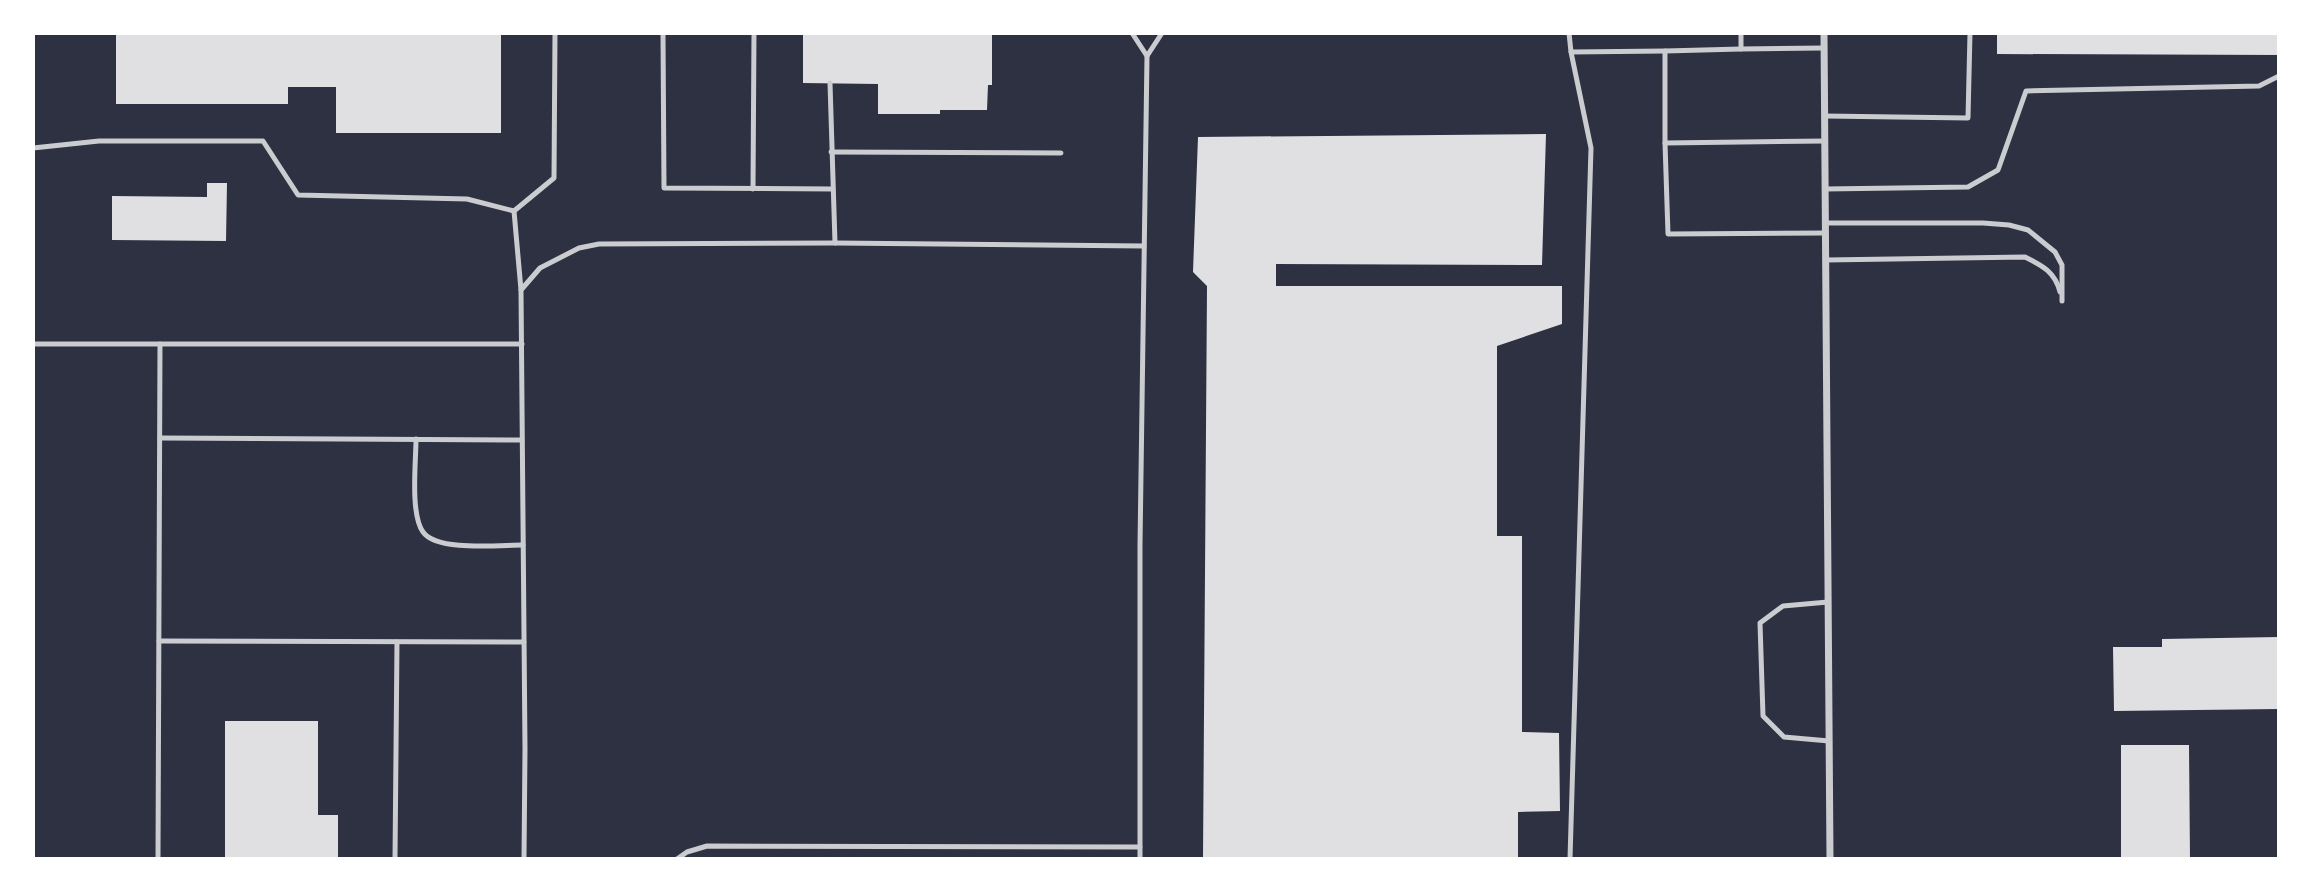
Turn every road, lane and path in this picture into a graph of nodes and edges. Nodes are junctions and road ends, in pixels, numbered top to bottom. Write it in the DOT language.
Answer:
graph roads {
  1 [pos="555,33"];
  2 [pos="663,33"];
  3 [pos="754,33"];
  4 [pos="1132,33"];
  5 [pos="1162,33"];
  6 [pos="1569,33"];
  7 [pos="1741,33"];
  8 [pos="1824,33"];
  9 [pos="1970,33"];
  10 [pos="1824,48"];
  11 [pos="1741,49"];
  12 [pos="1665,51"];
  13 [pos="1571,52"];
  14 [pos="1147,56"];
  15 [pos="2279,76"];
  16 [pos="830,83"];
  17 [pos="1825,116"];
  18 [pos="1825,141"];
  19 [pos="1665,143"];
  20 [pos="33,148"];
  21 [pos="831,152"];
  22 [pos="1061,153"];
  23 [pos="752,188"];
  24 [pos="833,188"];
  25 [pos="1825,189"];
  26 [pos="514,211"];
  27 [pos="1825,223"];
  28 [pos="1825,233"];
  29 [pos="835,243"];
  30 [pos="1144,246"];
  31 [pos="1826,260"];
  32 [pos="521,290"];
  33 [pos="33,344"];
  34 [pos="160,344"];
  35 [pos="522,344"];
  36 [pos="160,438"];
  37 [pos="416,439"];
  38 [pos="522,440"];
  39 [pos="523,545"];
  40 [pos="1828,602"];
  41 [pos="159,641"];
  42 [pos="397,642"];
  43 [pos="524,642"];
  44 [pos="1829,741"];
  45 [pos="1140,847"];
  46 [pos="158,859"];
  47 [pos="395,859"];
  48 [pos="524,859"];
  49 [pos="677,859"];
  50 [pos="1140,859"];
  51 [pos="1570,859"];
  52 [pos="1830,859"];
  1 -- 26 [label="lane"];
  2 -- 23 [label="lane"];
  3 -- 23 [label="lane"];
  4 -- 14 [label="lane"];
  5 -- 14 [label="lane"];
  6 -- 13 [label="lane"];
  7 -- 11 [label="lane"];
  8 -- 10 [label="street"];
  9 -- 17 [label="lane"];
  10 -- 11 [label="lane"];
  10 -- 17 [label="street"];
  11 -- 12 [label="lane"];
  12 -- 13 [label="lane"];
  12 -- 19 [label="lane"];
  13 -- 51 [label="lane"];
  14 -- 30 [label="lane"];
  15 -- 25 [label="lane"];
  16 -- 21 [label="lane"];
  17 -- 18 [label="street"];
  18 -- 19 [label="lane"];
  18 -- 25 [label="street"];
  19 -- 28 [label="lane"];
  20 -- 26 [label="lane"];
  21 -- 22 [label="lane"];
  21 -- 24 [label="lane"];
  23 -- 24 [label="lane"];
  24 -- 29 [label="lane"];
  25 -- 27 [label="street"];
  26 -- 32 [label="lane"];
  27 -- 28 [label="street"];
  27 -- 31 [label="lane"];
  28 -- 31 [label="street"];
  29 -- 30 [label="lane"];
  29 -- 32 [label="lane"];
  30 -- 45 [label="lane"];
  31 -- 40 [label="street"];
  32 -- 35 [label="lane"];
  33 -- 34 [label="lane"];
  34 -- 35 [label="lane"];
  34 -- 36 [label="lane"];
  35 -- 38 [label="lane"];
  36 -- 37 [label="lane"];
  36 -- 41 [label="lane"];
  37 -- 38 [label="lane"];
  37 -- 39 [label="lane"];
  38 -- 39 [label="lane"];
  39 -- 43 [label="lane"];
  40 -- 44 [label="street"];
  40 -- 44 [label="lane"];
  41 -- 42 [label="lane"];
  41 -- 46 [label="lane"];
  42 -- 43 [label="lane"];
  42 -- 47 [label="lane"];
  43 -- 48 [label="lane"];
  44 -- 52 [label="street"];
  45 -- 49 [label="lane"];
  45 -- 50 [label="lane"];
}
